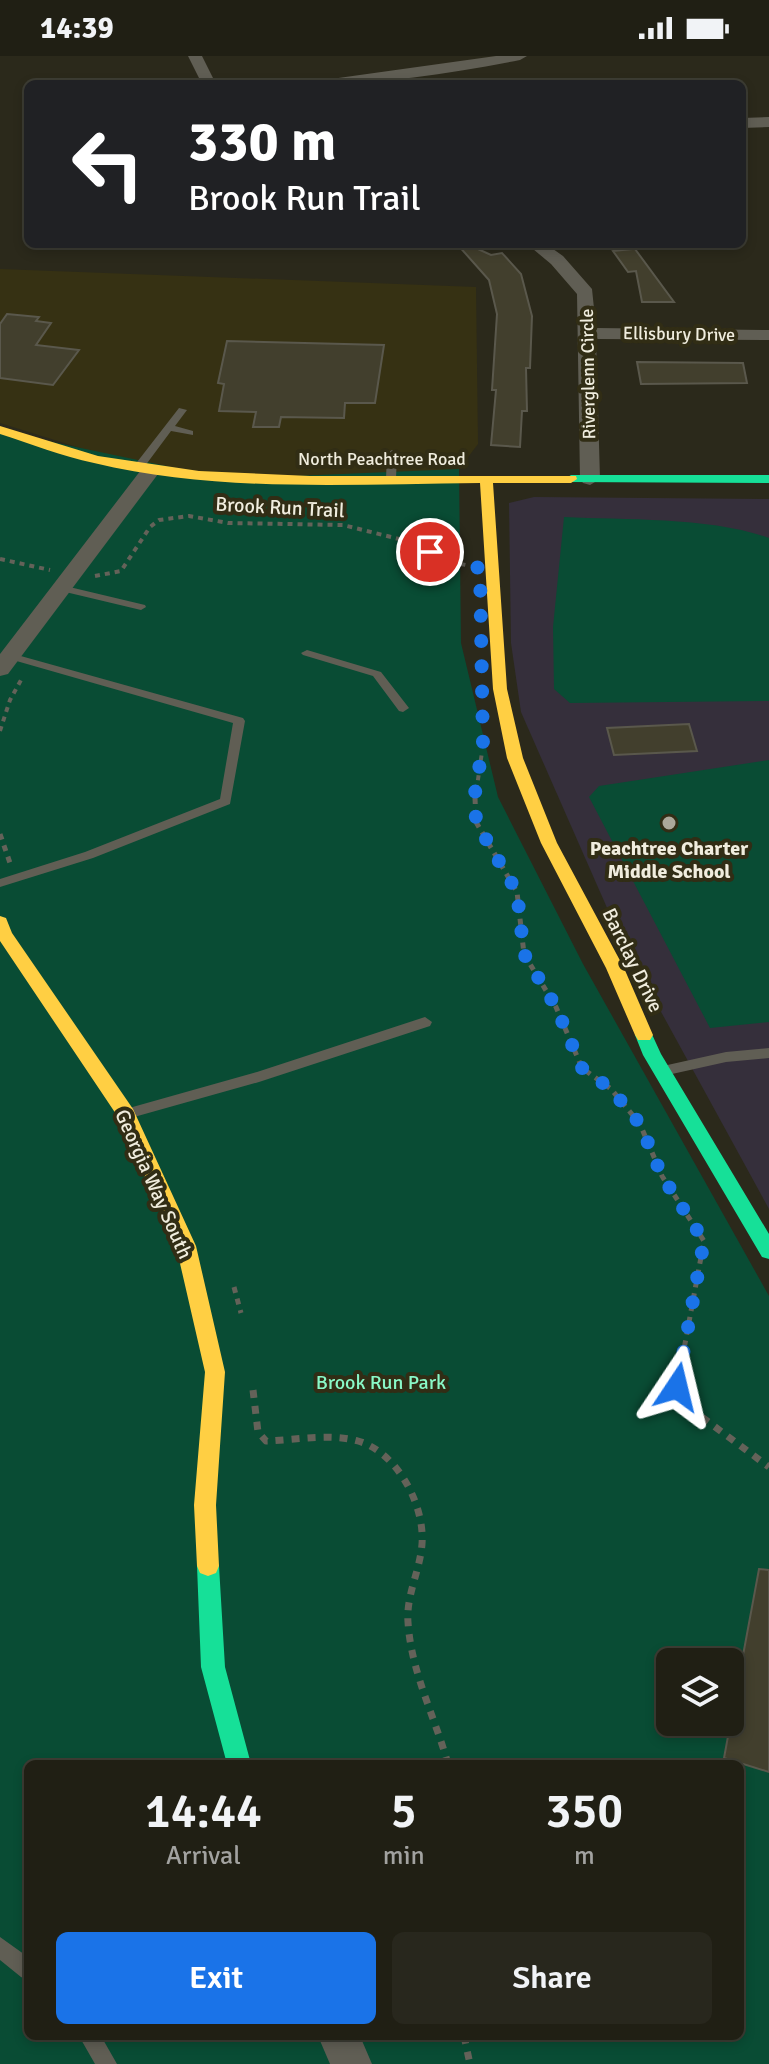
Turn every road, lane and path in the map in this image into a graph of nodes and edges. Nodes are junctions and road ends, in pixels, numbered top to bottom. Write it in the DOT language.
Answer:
graph roads {
  1 [pos="195,56"];
  2 [pos="409,56"];
  3 [pos="520,56"];
  4 [pos="420,72"];
  5 [pos="207,80"];
  6 [pos="356,80"];
  7 [pos="769,122"];
  8 [pos="746,123"];
  9 [pos="540,248"];
  10 [pos="589,333"];
  11 [pos="769,335"];
  12 [pos="182,410"];
  13 [pos="169,428"];
  14 [pos="0,430"];
  15 [pos="190,433"];
  16 [pos="392,453"];
  17 [pos="145,469"];
  18 [pos="391,479"];
  19 [pos="486,479"];
  20 [pos="590,479"];
  21 [pos="769,479"];
  22 [pos="0,559"];
  23 [pos="480,568"];
  24 [pos="66,581"];
  25 [pos="141,607"];
  26 [pos="307,653"];
  27 [pos="5,663"];
  28 [pos="403,708"];
  29 [pos="483,745"];
  30 [pos="0,834"];
  31 [pos="14,878"];
  32 [pos="0,883"];
  33 [pos="0,922"];
  34 [pos="19,957"];
  35 [pos="0,961"];
  36 [pos="425,1022"];
  37 [pos="769,1053"];
  38 [pos="663,1071"];
  39 [pos="126,1114"];
  40 [pos="769,1251"];
  41 [pos="232,1284"];
  42 [pos="243,1322"];
  43 [pos="251,1376"];
  44 [pos="769,1467"];
  45 [pos="238,1760"];
  46 [pos="447,1760"];
  47 [pos="0,1947"];
  48 [pos="24,1967"];
  49 [pos="92,2040"];
  50 [pos="341,2040"];
  51 [pos="465,2040"];
  52 [pos="107,2064"];
  53 [pos="351,2064"];
  54 [pos="470,2064"];
  1 -- 5 [label="street"];
  2 -- 4 [label="street"];
  3 -- 4 [label="street"];
  4 -- 6 [label="street"];
  7 -- 8 [label="street"];
  9 -- 10 [label="street, Riverglenn Circle"];
  10 -- 11 [label="street, Ellisbury Drive"];
  10 -- 20 [label="street, Riverglenn Circle"];
  12 -- 13 [label="lane"];
  13 -- 15 [label="lane"];
  13 -- 17 [label="lane"];
  14 -- 17 [label="street, North Peachtree Road"];
  16 -- 18 [label="lane"];
  17 -- 18 [label="street, North Peachtree Road"];
  17 -- 24 [label="street"];
  18 -- 19 [label="street, North Peachtree Road"];
  19 -- 20 [label="street, North Peachtree Road"];
  19 -- 38 [label="street, Barclay Drive"];
  20 -- 21 [label="street, North Peachtree Road"];
  22 -- 24 [label="path, Brook Run Trail"];
  23 -- 24 [label="path, Brook Run Trail"];
  24 -- 25 [label="lane"];
  24 -- 27 [label="street"];
  26 -- 28 [label="lane"];
  27 -- 31 [label="lane"];
  29 -- 44 [label="path"];
  30 -- 31 [label="path"];
  31 -- 32 [label="lane"];
  33 -- 34 [label="street, Georgia Way South"];
  34 -- 35 [label="lane"];
  34 -- 39 [label="street, Georgia Way South"];
  36 -- 39 [label="lane"];
  37 -- 38 [label="lane"];
  38 -- 40 [label="street, Barclay Drive"];
  39 -- 45 [label="street, Georgia Way South"];
  41 -- 42 [label="path"];
  43 -- 46 [label="path"];
  47 -- 48 [label="lane"];
  49 -- 52 [label="lane"];
  50 -- 53 [label="street"];
  51 -- 54 [label="path"];
}
